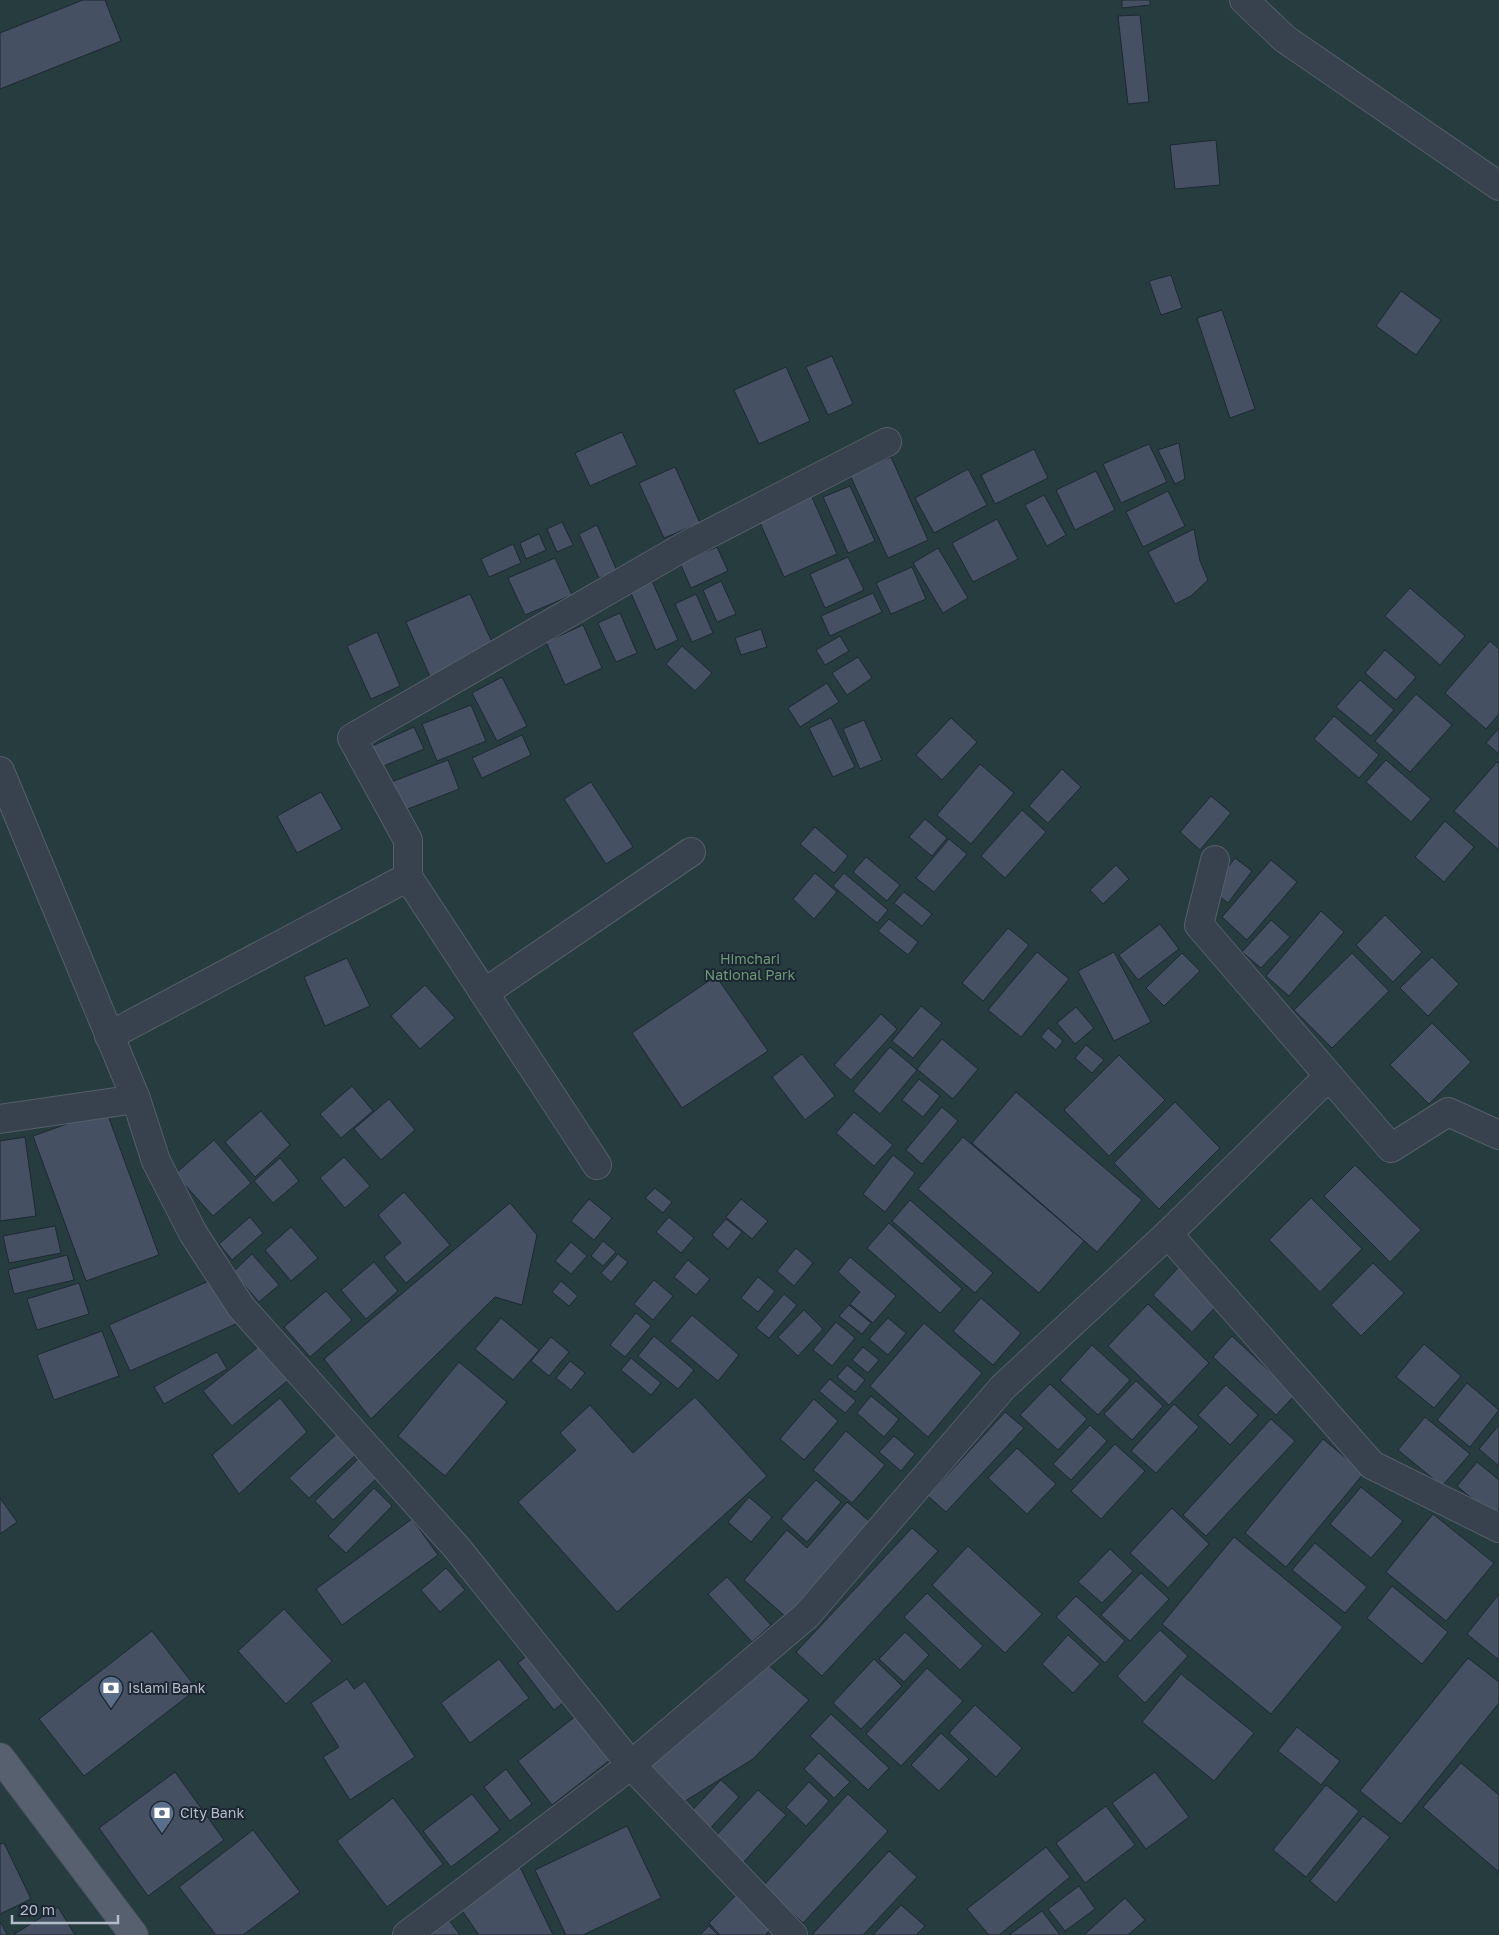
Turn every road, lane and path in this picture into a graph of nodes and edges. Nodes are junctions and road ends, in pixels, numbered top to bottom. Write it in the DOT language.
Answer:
graph roads {
  1 [pos="1244,0"];
  2 [pos="1499,186"];
  3 [pos="887,442"];
  4 [pos="0,771"];
  5 [pos="691,852"];
  6 [pos="1214,860"];
  7 [pos="408,877"];
  8 [pos="484,993"];
  9 [pos="109,1036"];
  10 [pos="1329,1076"];
  11 [pos="136,1099"];
  12 [pos="0,1119"];
  13 [pos="1499,1135"];
  14 [pos="598,1165"];
  15 [pos="1168,1234"];
  16 [pos="1499,1528"];
  17 [pos="0,1757"];
  18 [pos="631,1765"];
  19 [pos="134,1935"];
  20 [pos="407,1935"];
  21 [pos="793,1935"];
  1 -- 2 [label="street"];
  3 -- 7 [label="street"];
  4 -- 9 [label="street"];
  5 -- 8 [label="street"];
  6 -- 10 [label="street"];
  7 -- 8 [label="street"];
  7 -- 9 [label="street"];
  8 -- 14 [label="street"];
  9 -- 11 [label="street"];
  10 -- 13 [label="street"];
  10 -- 15 [label="street"];
  11 -- 12 [label="street"];
  11 -- 18 [label="street"];
  15 -- 16 [label="street"];
  15 -- 18 [label="street"];
  17 -- 19 [label="main road"];
  18 -- 20 [label="street"];
  18 -- 21 [label="street"];
}
